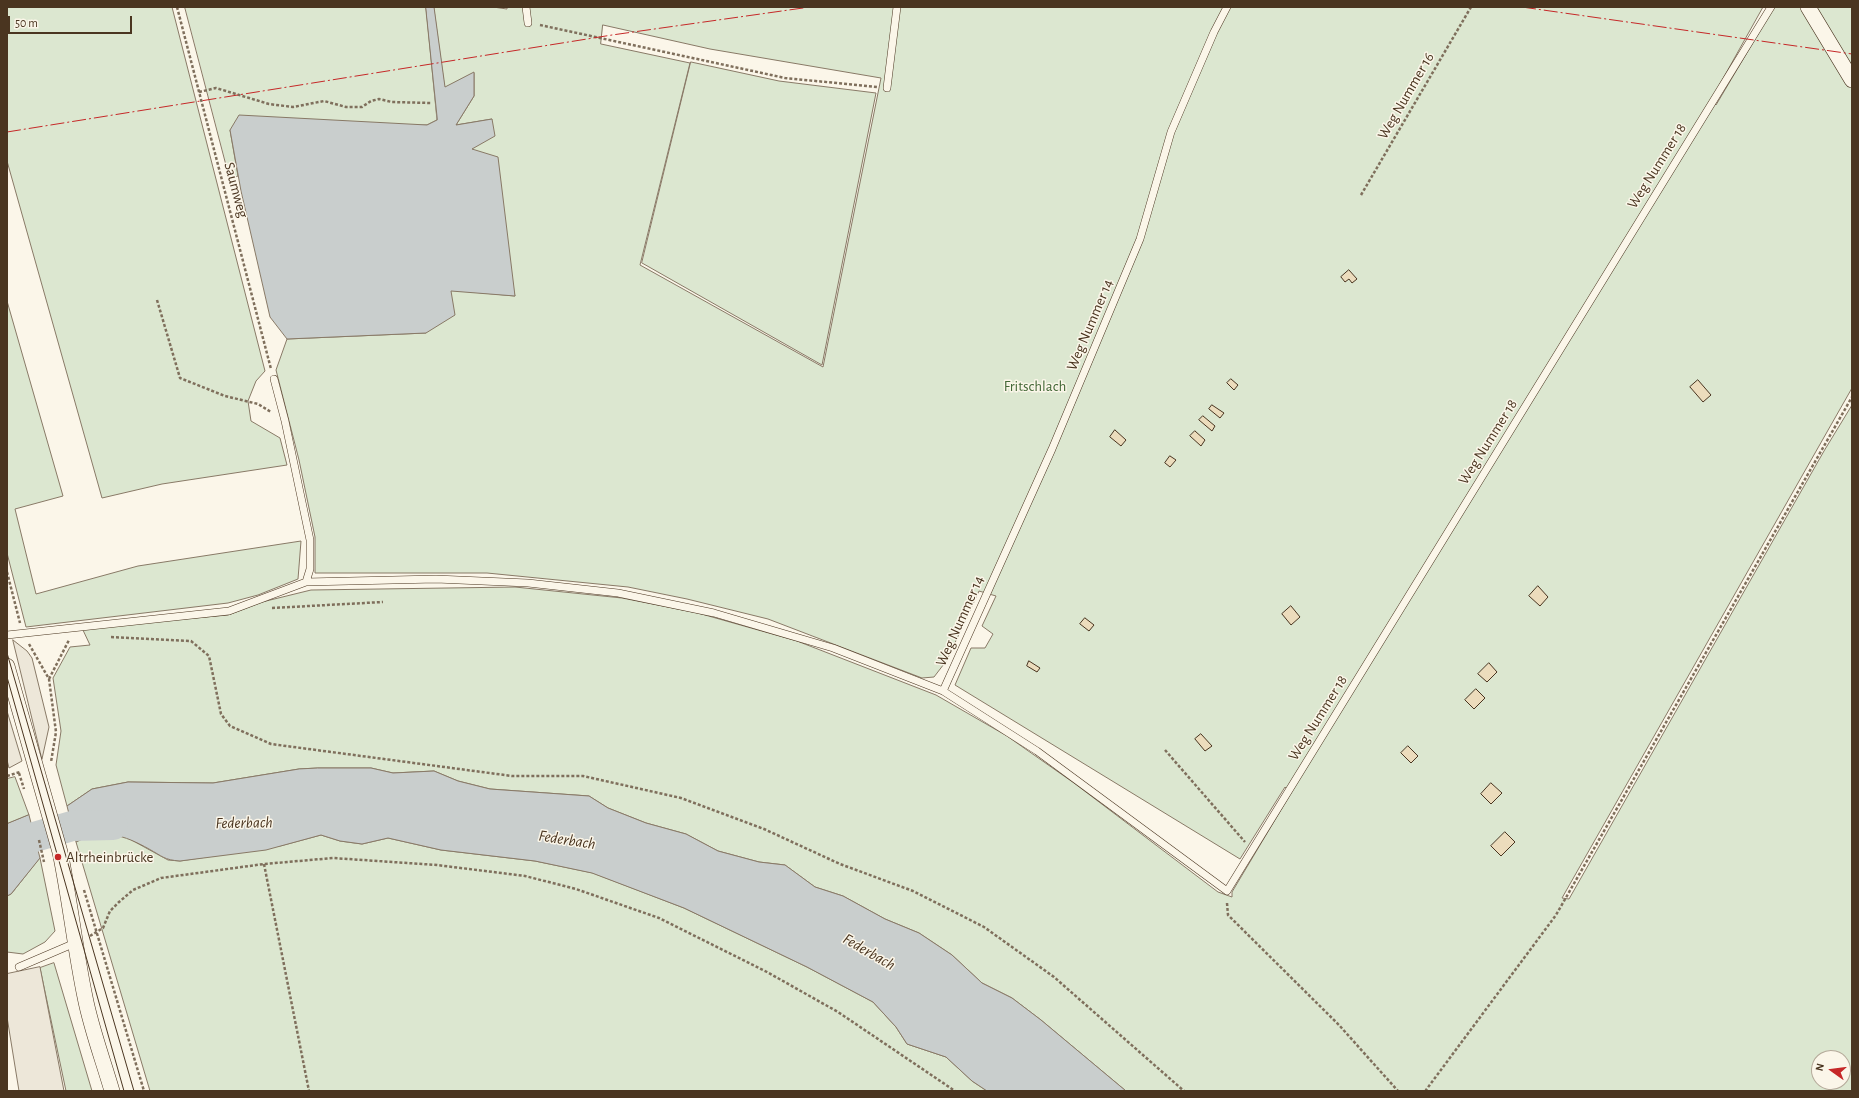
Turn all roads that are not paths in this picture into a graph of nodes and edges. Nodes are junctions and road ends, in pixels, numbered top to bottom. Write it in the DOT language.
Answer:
graph roads {
  1 [pos="526,7"];
  2 [pos="897,7"];
  3 [pos="1227,7"];
  4 [pos="1771,7"];
  5 [pos="1808,7"];
  6 [pos="528,22"];
  7 [pos="1852,80"];
  8 [pos="887,88"];
  9 [pos="274,379"];
  10 [pos="306,582"];
  11 [pos="7,635"];
  12 [pos="7,666"];
  13 [pos="943,691"];
  14 [pos="75,944"];
  15 [pos="19,967"];
  16 [pos="112,1091"];
  1 -- 6 [label="lane"];
  2 -- 8 [label="lane"];
  3 -- 13 [label="lane, Weg Nummer 14"];
  4 -- 13 [label="lane, Weg Nummer 18"];
  5 -- 7 [label="street"];
  9 -- 10 [label="lane"];
  10 -- 11 [label="lane"];
  10 -- 13 [label="lane"];
  12 -- 14 [label="street"];
  14 -- 15 [label="lane"];
  14 -- 16 [label="street"];
}
